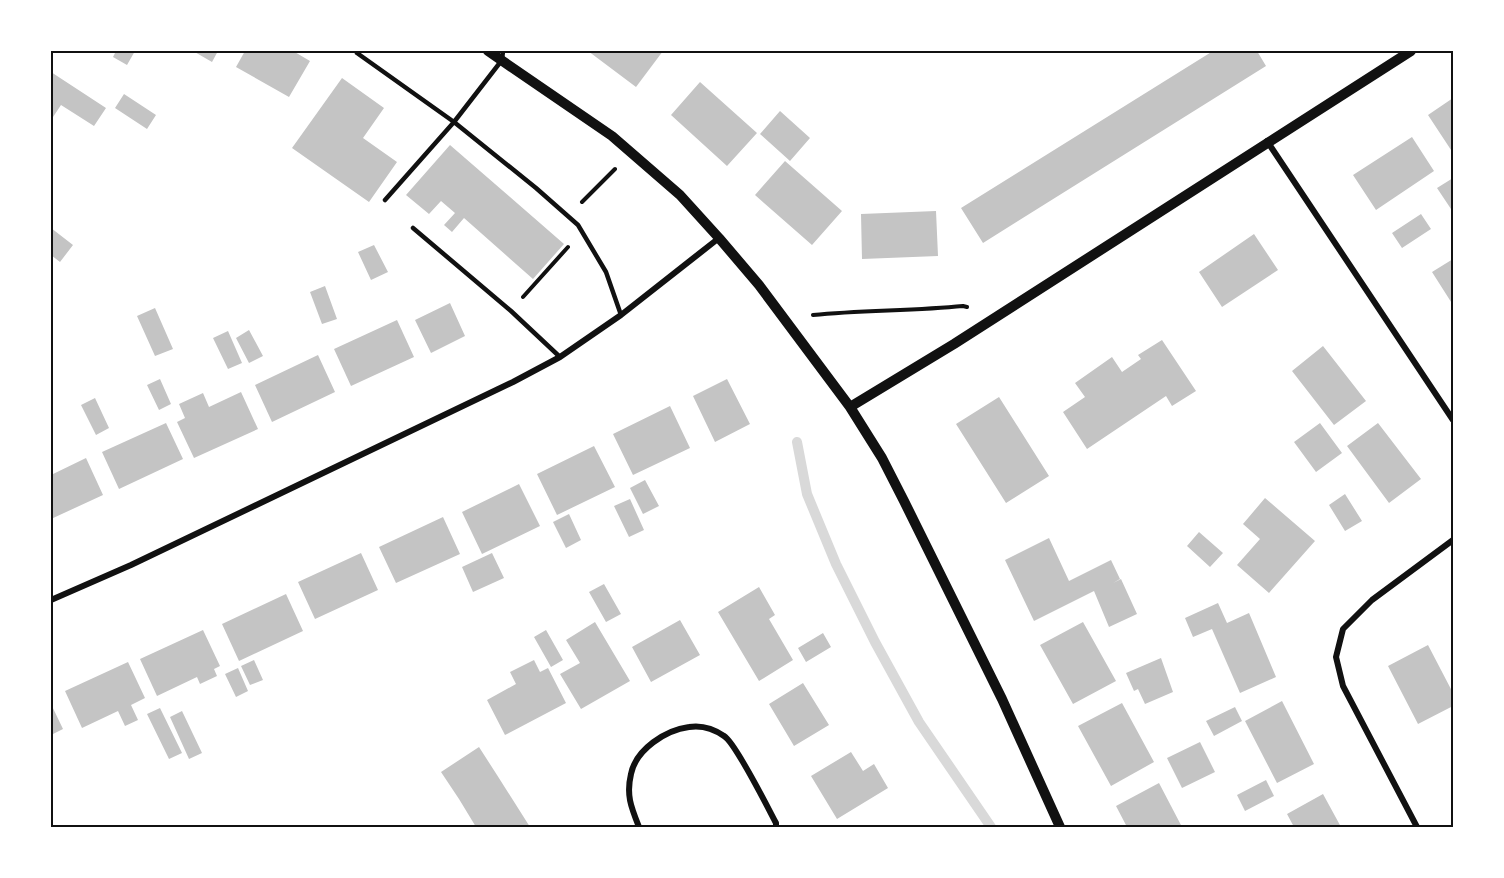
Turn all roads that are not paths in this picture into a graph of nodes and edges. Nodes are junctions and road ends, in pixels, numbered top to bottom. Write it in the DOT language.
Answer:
graph roads {
  1 [pos="488,51"];
  2 [pos="1412,51"];
  3 [pos="357,53"];
  4 [pos="502,56"];
  5 [pos="454,122"];
  6 [pos="1267,141"];
  7 [pos="386,200"];
  8 [pos="413,228"];
  9 [pos="719,238"];
  10 [pos="621,315"];
  11 [pos="560,357"];
  12 [pos="850,407"];
  13 [pos="1453,420"];
  14 [pos="1453,540"];
  15 [pos="51,600"];
  16 [pos="639,827"];
  17 [pos="776,827"];
  18 [pos="1060,827"];
  19 [pos="1417,827"];
  1 -- 4 [label="street"];
  2 -- 6 [label="street"];
  3 -- 5 [label="lane"];
  4 -- 5 [label="lane"];
  4 -- 9 [label="street"];
  5 -- 7 [label="lane"];
  5 -- 10 [label="lane"];
  6 -- 12 [label="street"];
  6 -- 13 [label="street"];
  8 -- 11 [label="lane"];
  9 -- 10 [label="street"];
  9 -- 12 [label="street"];
  10 -- 11 [label="street"];
  11 -- 15 [label="street"];
  12 -- 18 [label="street"];
  14 -- 19 [label="street"];
  16 -- 17 [label="street"];
}
